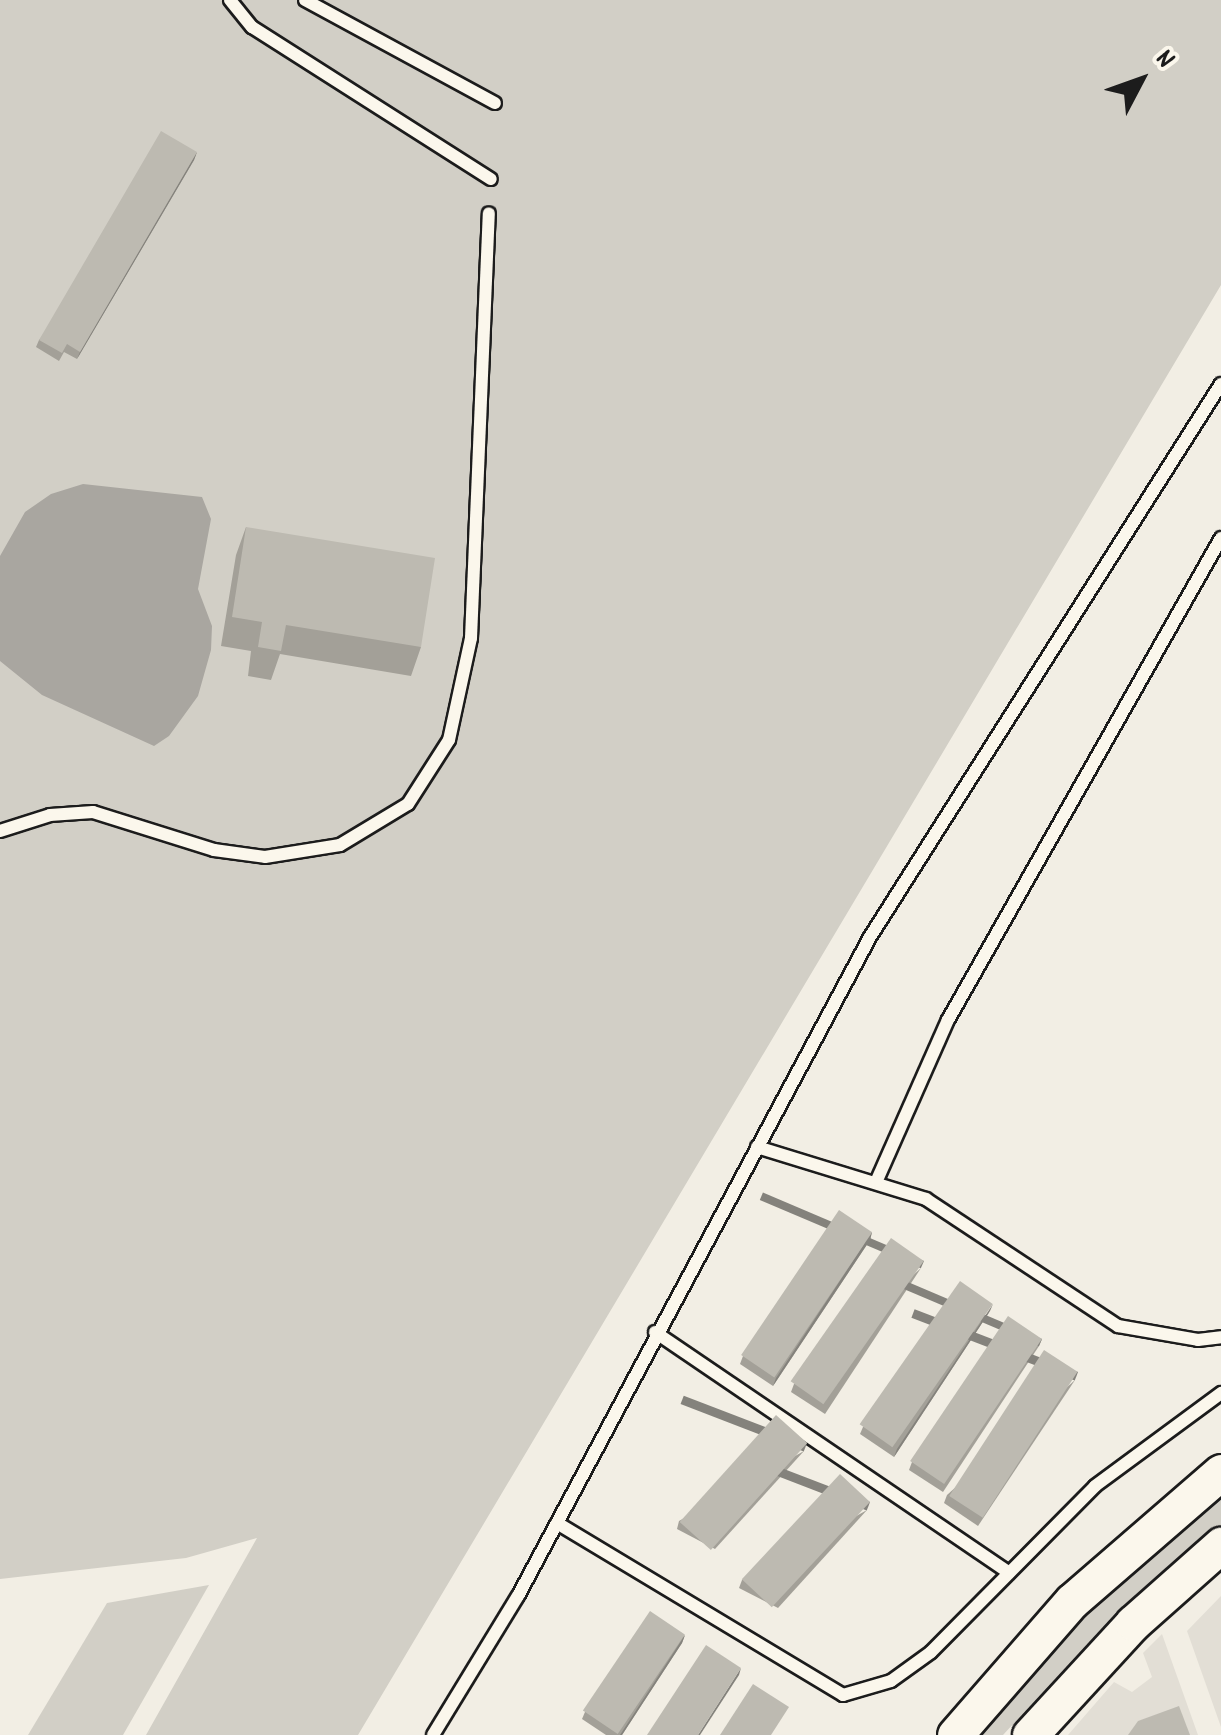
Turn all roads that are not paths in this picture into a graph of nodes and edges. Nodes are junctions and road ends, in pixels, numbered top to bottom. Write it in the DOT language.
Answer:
graph roads {
  1 [pos="230,0"];
  2 [pos="252,0"];
  3 [pos="306,0"];
  4 [pos="242,15"];
  5 [pos="495,103"];
  6 [pos="491,179"];
  7 [pos="490,213"];
  8 [pos="1221,384"];
  9 [pos="1221,538"];
  10 [pos="0,831"];
  11 [pos="758,1147"];
  12 [pos="876,1180"];
  13 [pos="655,1332"];
  14 [pos="1221,1337"];
  15 [pos="1221,1393"];
  16 [pos="1221,1472"];
  17 [pos="557,1522"];
  18 [pos="1221,1545"];
  19 [pos="1009,1573"];
  20 [pos="433,1735"];
  21 [pos="955,1735"];
  22 [pos="1030,1735"];
  1 -- 4 [label="lane"];
  2 -- 4 [label="lane"];
  3 -- 5 [label="lane"];
  4 -- 6 [label="lane"];
  7 -- 10 [label="lane"];
  8 -- 11 [label="lane"];
  9 -- 12 [label="lane"];
  11 -- 12 [label="lane"];
  11 -- 13 [label="lane"];
  12 -- 14 [label="lane"];
  13 -- 17 [label="lane"];
  13 -- 19 [label="lane"];
  15 -- 19 [label="lane"];
  16 -- 21 [label="street"];
  17 -- 19 [label="lane"];
  17 -- 20 [label="lane"];
  18 -- 22 [label="street"];
}
